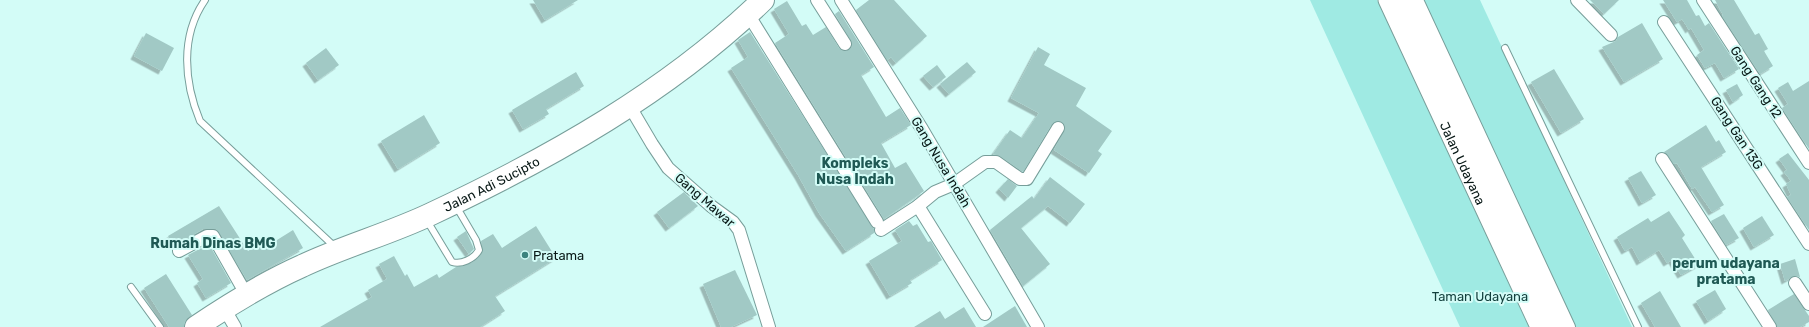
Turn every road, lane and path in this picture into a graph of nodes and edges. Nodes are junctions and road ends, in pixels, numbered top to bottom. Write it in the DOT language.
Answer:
graph roads {
  1 [pos="204,0"];
  2 [pos="816,0"];
  3 [pos="841,0"];
  4 [pos="1387,0"];
  5 [pos="1404,0"];
  6 [pos="1417,0"];
  7 [pos="1577,0"];
  8 [pos="1703,0"];
  9 [pos="755,16"];
  10 [pos="1664,22"];
  11 [pos="1611,35"];
  12 [pos="845,44"];
  13 [pos="1505,48"];
  14 [pos="630,105"];
  15 [pos="1058,128"];
  16 [pos="1662,159"];
  17 [pos="1809,163"];
  18 [pos="954,184"];
  19 [pos="454,202"];
  20 [pos="918,206"];
  21 [pos="425,216"];
  22 [pos="1809,244"];
  23 [pos="339,250"];
  24 [pos="179,251"];
  25 [pos="1795,283"];
  26 [pos="131,286"];
  27 [pos="1531,291"];
  28 [pos="246,294"];
  29 [pos="1809,304"];
  30 [pos="985,314"];
  31 [pos="230,319"];
  32 [pos="160,327"];
  33 [pos="196,327"];
  34 [pos="768,327"];
  35 [pos="1038,327"];
  36 [pos="1539,327"];
  37 [pos="1556,327"];
  38 [pos="1569,327"];
  39 [pos="1638,327"];
  40 [pos="1770,327"];
  1 -- 23 [label="lane"];
  2 -- 12 [label="street"];
  3 -- 18 [label="street, Gang Nusa Indah"];
  4 -- 27 [label="main road, Jalan Udayana"];
  5 -- 27 [label="main road, Jalan Udayana"];
  6 -- 38 [label="street"];
  7 -- 11 [label="street"];
  8 -- 17 [label="street, Gang Gang 12"];
  9 -- 14 [label="highway, Jalan Adi Sucipto"];
  9 -- 20 [label="street"];
  10 -- 22 [label="street, Gang Gan 13G"];
  13 -- 39 [label="lane"];
  14 -- 19 [label="highway, Jalan Adi Sucipto"];
  14 -- 34 [label="street, Gang Mawar"];
  15 -- 18 [label="street"];
  16 -- 40 [label="street"];
  18 -- 20 [label="street"];
  18 -- 35 [label="street, Gang Nusa Indah"];
  19 -- 21 [label="highway, Jalan Adi Sucipto"];
  19 -- 21 [label="lane"];
  20 -- 30 [label="street"];
  21 -- 23 [label="highway, Jalan Adi Sucipto"];
  23 -- 28 [label="highway, Jalan Adi Sucipto"];
  24 -- 28 [label="street"];
  25 -- 29 [label="street"];
  26 -- 32 [label="lane"];
  27 -- 36 [label="main road, Jalan Udayana"];
  27 -- 37 [label="main road, Jalan Udayana"];
  28 -- 31 [label="highway, Jalan Adi Sucipto"];
  31 -- 33 [label="highway, Jalan Adi Sucipto"];
}
